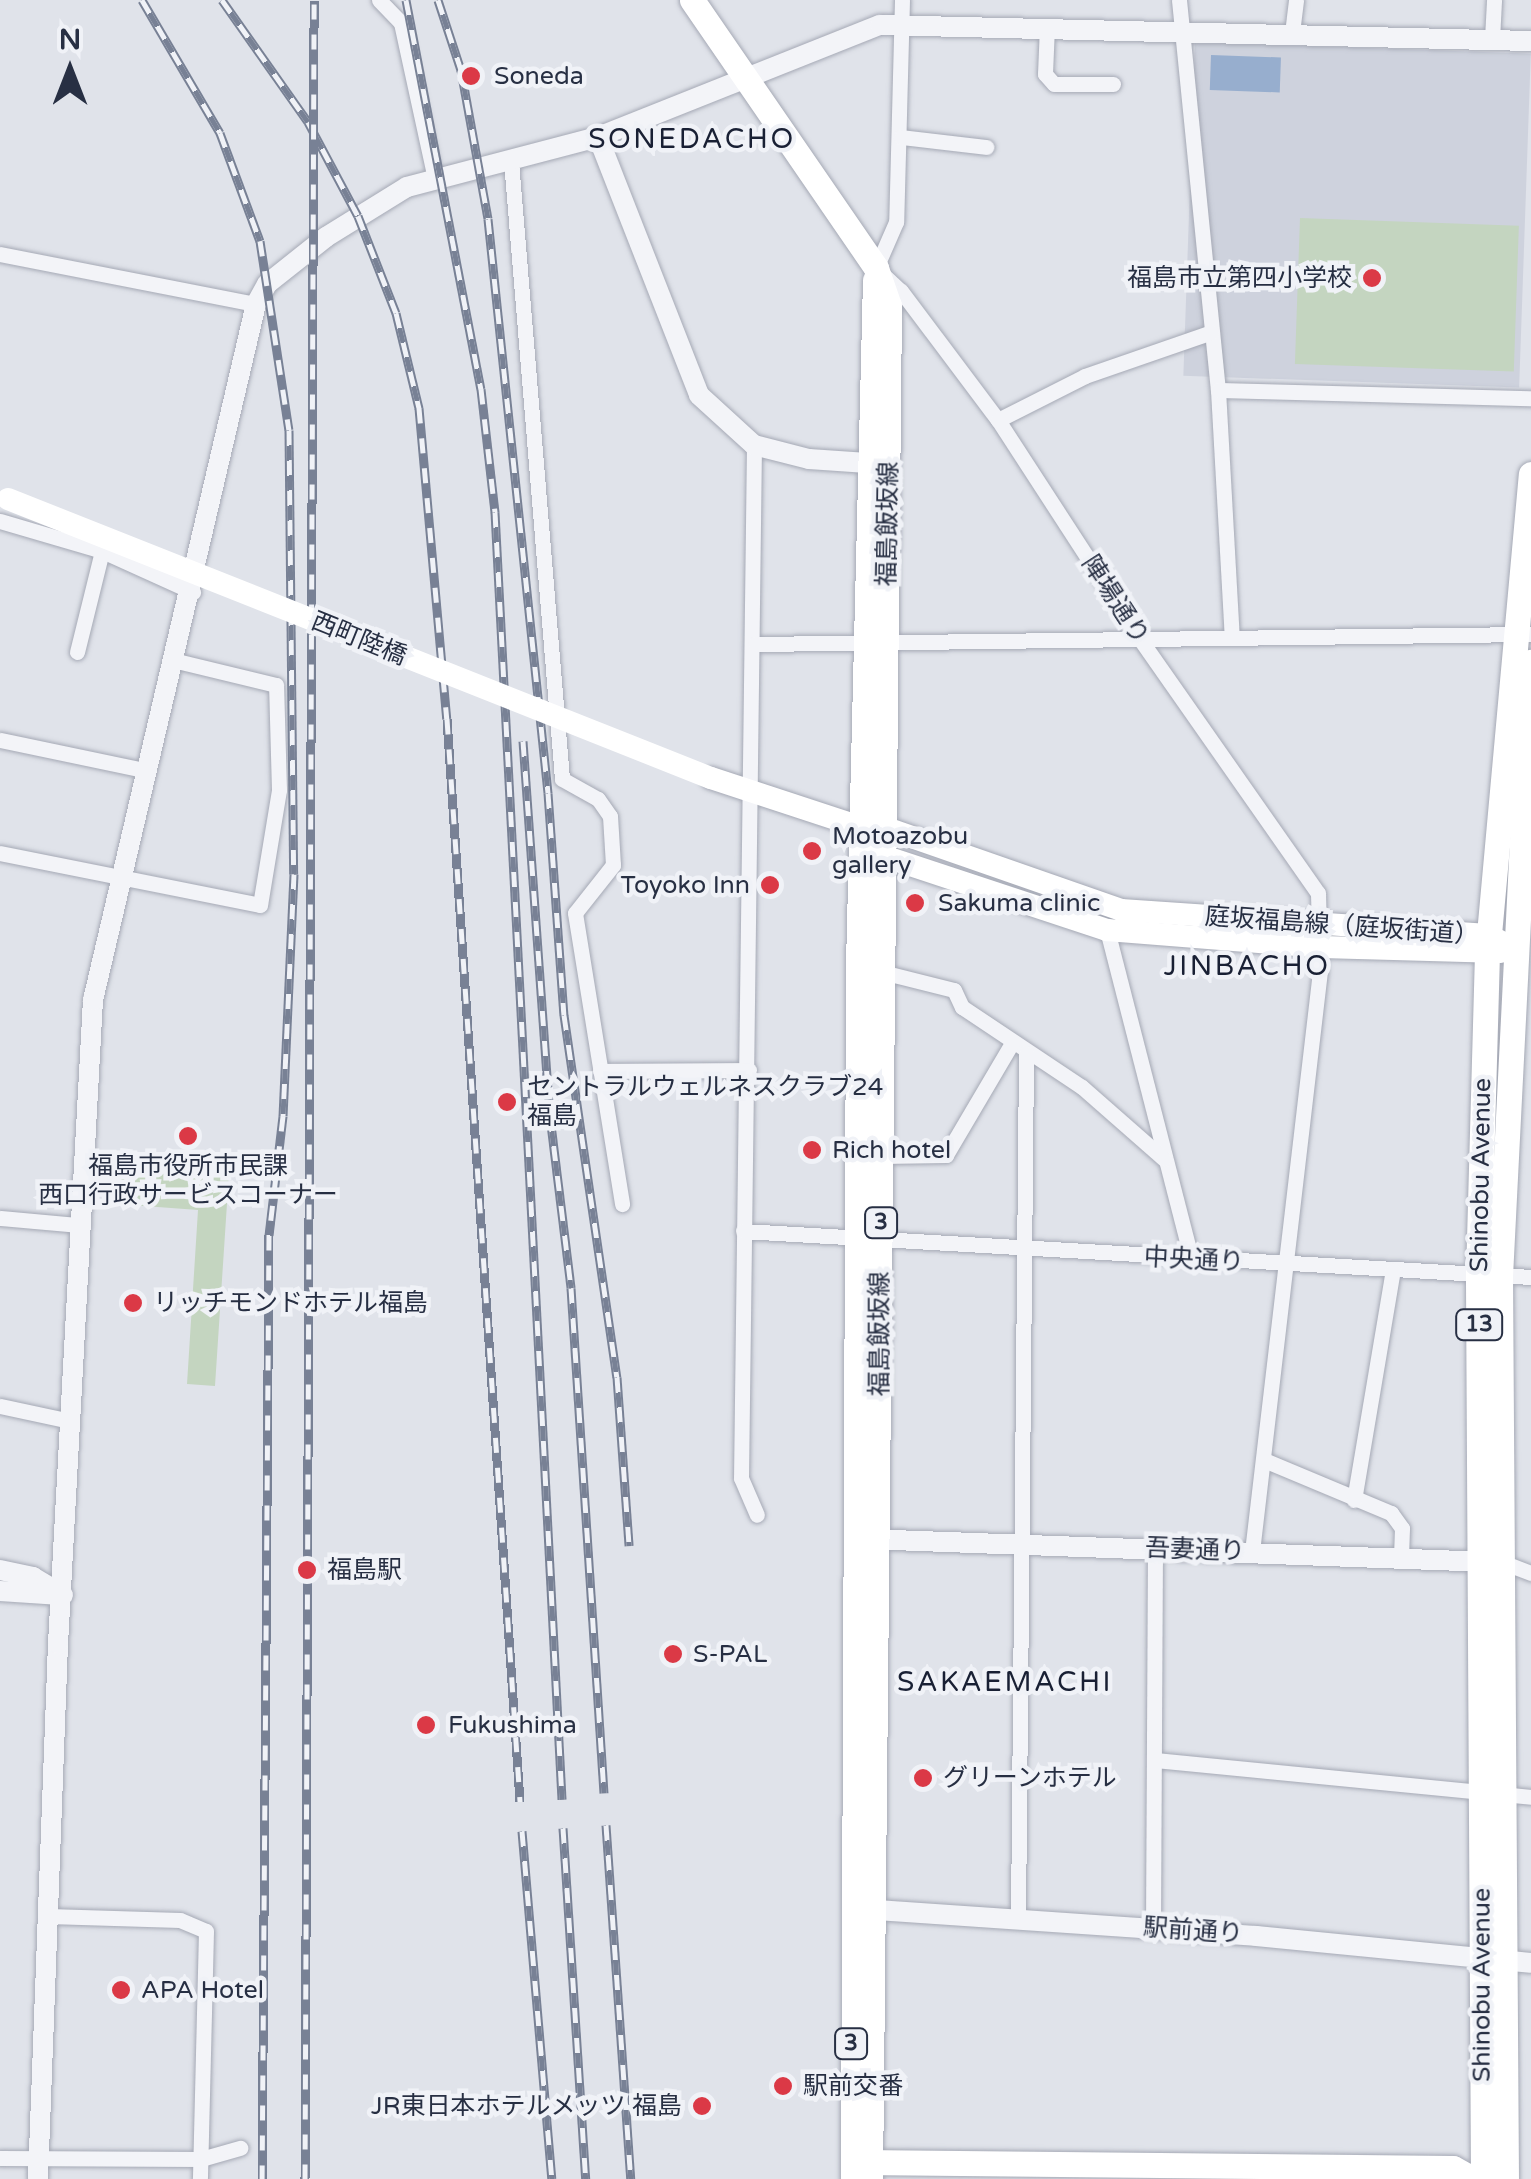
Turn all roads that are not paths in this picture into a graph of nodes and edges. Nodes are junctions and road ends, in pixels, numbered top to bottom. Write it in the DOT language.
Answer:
graph roads {
  1 [pos="378,0"];
  2 [pos="692,0"];
  3 [pos="902,0"];
  4 [pos="1179,0"];
  5 [pos="1296,0"];
  6 [pos="1494,0"];
  7 [pos="900,22"];
  8 [pos="1047,26"];
  9 [pos="1180,28"];
  10 [pos="1292,33"];
  11 [pos="1492,39"];
  12 [pos="1531,41"];
  13 [pos="748,81"];
  14 [pos="1113,84"];
  15 [pos="598,137"];
  16 [pos="900,137"];
  17 [pos="986,147"];
  18 [pos="510,161"];
  19 [pos="435,178"];
  20 [pos="0,254"];
  21 [pos="876,268"];
  22 [pos="256,304"];
  23 [pos="1212,332"];
  24 [pos="1218,390"];
  25 [pos="1531,398"];
  26 [pos="998,420"];
  27 [pos="754,445"];
  28 [pos="878,463"];
  29 [pos="1531,474"];
  30 [pos="2,510"];
  31 [pos="102,550"];
  32 [pos="193,592"];
  33 [pos="1522,634"];
  34 [pos="1232,637"];
  35 [pos="1140,639"];
  36 [pos="875,640"];
  37 [pos="755,644"];
  38 [pos="77,652"];
  39 [pos="177,661"];
  40 [pos="1531,662"];
  41 [pos="0,740"];
  42 [pos="148,770"];
  43 [pos="711,778"];
  44 [pos="750,791"];
  45 [pos="872,827"];
  46 [pos="0,853"];
  47 [pos="884,856"];
  48 [pos="119,879"];
  49 [pos="1107,930"];
  50 [pos="1322,936"];
  51 [pos="1487,945"];
  52 [pos="1522,949"];
  53 [pos="882,972"];
  54 [pos="1012,1043"];
  55 [pos="1026,1053"];
  56 [pos="600,1070"];
  57 [pos="749,1070"];
  58 [pos="880,1156"];
  59 [pos="1164,1159"];
  60 [pos="622,1204"];
  61 [pos="0,1218"];
  62 [pos="78,1226"];
  63 [pos="743,1231"];
  64 [pos="868,1243"];
  65 [pos="1021,1252"];
  66 [pos="1192,1260"];
  67 [pos="1286,1265"];
  68 [pos="1394,1270"];
  69 [pos="1489,1276"];
  70 [pos="1531,1277"];
  71 [pos="0,1406"];
  72 [pos="70,1420"];
  73 [pos="1264,1460"];
  74 [pos="1354,1500"];
  75 [pos="757,1516"];
  76 [pos="868,1539"];
  77 [pos="1017,1544"];
  78 [pos="1155,1549"];
  79 [pos="1252,1552"];
  80 [pos="1401,1558"];
  81 [pos="1492,1562"];
  82 [pos="0,1570"];
  83 [pos="1531,1573"];
  84 [pos="0,1591"];
  85 [pos="63,1595"];
  86 [pos="1155,1760"];
  87 [pos="1493,1793"];
  88 [pos="1531,1797"];
  89 [pos="865,1909"];
  90 [pos="48,1916"];
  91 [pos="1018,1919"];
  92 [pos="1153,1929"];
  93 [pos="1493,1960"];
  94 [pos="1531,1964"];
  95 [pos="240,2148"];
  96 [pos="0,2158"];
  97 [pos="201,2160"];
  98 [pos="39,2169"];
  99 [pos="861,2171"];
  100 [pos="200,2179"];
  101 [pos="1473,2179"];
  102 [pos="1483,2179"];
  103 [pos="1506,2179"];
  1 -- 19 [label="street"];
  2 -- 13 [label="main road"];
  3 -- 7 [label="street"];
  4 -- 9 [label="street"];
  5 -- 10 [label="street"];
  6 -- 11 [label="street"];
  7 -- 8 [label="street"];
  7 -- 13 [label="street"];
  7 -- 16 [label="street"];
  8 -- 9 [label="street"];
  8 -- 14 [label="street"];
  9 -- 10 [label="street"];
  9 -- 23 [label="street"];
  10 -- 11 [label="street"];
  11 -- 12 [label="street"];
  13 -- 15 [label="street"];
  13 -- 21 [label="main road"];
  15 -- 18 [label="street"];
  15 -- 27 [label="street"];
  16 -- 17 [label="street"];
  16 -- 21 [label="street"];
  18 -- 19 [label="street"];
  18 -- 56 [label="street"];
  19 -- 22 [label="street"];
  20 -- 22 [label="street"];
  21 -- 26 [label="street, 陣場通り"];
  21 -- 28 [label="main road, 3"];
  22 -- 32 [label="street"];
  23 -- 24 [label="street"];
  23 -- 26 [label="street"];
  24 -- 25 [label="street"];
  24 -- 34 [label="street"];
  26 -- 35 [label="street, 陣場通り"];
  27 -- 28 [label="street"];
  27 -- 37 [label="street"];
  28 -- 36 [label="main road, 3"];
  29 -- 33 [label="main road, Shinobu Avenue / 13"];
  30 -- 31 [label="street"];
  30 -- 43 [label="main road, 西町陸橋, bridge"];
  31 -- 32 [label="street"];
  31 -- 38 [label="street"];
  32 -- 39 [label="street"];
  33 -- 34 [label="street"];
  33 -- 51 [label="main road, Shinobu Avenue / 13"];
  34 -- 35 [label="street"];
  35 -- 36 [label="street"];
  35 -- 50 [label="street, 陣場通り"];
  36 -- 37 [label="street"];
  36 -- 45 [label="main road, 3"];
  37 -- 44 [label="street"];
  39 -- 42 [label="street"];
  39 -- 48 [label="street"];
  40 -- 52 [label="main road, Shinobu Avenue / 13"];
  41 -- 42 [label="street"];
  42 -- 48 [label="street"];
  43 -- 44 [label="main road, 庭坂福島線（庭坂街道）"];
  44 -- 45 [label="main road, 庭坂福島線（庭坂街道）"];
  44 -- 57 [label="street"];
  45 -- 47 [label="main road, 福島飯坂線 / 3"];
  45 -- 50 [label="main road, 庭坂福島線（庭坂街道）"];
  45 -- 64 [label="main road, 福島飯坂線 / 3"];
  46 -- 48 [label="street"];
  47 -- 49 [label="main road, 庭坂福島線（庭坂街道）"];
  47 -- 53 [label="main road, 福島飯坂線 / 3"];
  48 -- 62 [label="street"];
  49 -- 50 [label="main road, 庭坂福島線（庭坂街道）"];
  49 -- 59 [label="street"];
  50 -- 51 [label="main road, 庭坂福島線（庭坂街道）"];
  50 -- 67 [label="street"];
  51 -- 52 [label="main road, 庭坂福島線（庭坂街道）"];
  51 -- 69 [label="main road, Shinobu Avenue / 13"];
  52 -- 69 [label="main road, Shinobu Avenue / 13"];
  53 -- 54 [label="street"];
  53 -- 58 [label="main road, 福島飯坂線 / 3"];
  54 -- 55 [label="street"];
  54 -- 58 [label="street"];
  55 -- 59 [label="street"];
  55 -- 65 [label="street"];
  56 -- 57 [label="street"];
  56 -- 60 [label="street"];
  57 -- 63 [label="street"];
  58 -- 64 [label="main road, 福島飯坂線 / 3"];
  59 -- 66 [label="street"];
  61 -- 62 [label="street"];
  62 -- 72 [label="street"];
  63 -- 64 [label="street, 中央通り"];
  63 -- 75 [label="street"];
  64 -- 65 [label="street, 中央通り"];
  64 -- 76 [label="main road, 福島飯坂線 / 3"];
  65 -- 66 [label="street, 中央通り"];
  65 -- 77 [label="street"];
  66 -- 67 [label="street, 中央通り"];
  67 -- 68 [label="street, 中央通り"];
  67 -- 73 [label="street"];
  68 -- 69 [label="street, 中央通り"];
  68 -- 74 [label="street"];
  69 -- 70 [label="street, 中央通り"];
  69 -- 81 [label="main road, Shinobu Avenue / 13"];
  71 -- 72 [label="street"];
  72 -- 85 [label="street"];
  73 -- 74 [label="street"];
  73 -- 79 [label="street"];
  74 -- 80 [label="street"];
  76 -- 77 [label="street, 吾妻通り"];
  76 -- 89 [label="main road, 福島飯坂線 / 3"];
  77 -- 78 [label="street, 吾妻通り"];
  77 -- 91 [label="street"];
  78 -- 79 [label="street, 吾妻通り"];
  78 -- 86 [label="street"];
  79 -- 80 [label="street, 吾妻通り"];
  80 -- 81 [label="street, 吾妻通り"];
  81 -- 83 [label="street, 吾妻通り"];
  81 -- 87 [label="main road, Shinobu Avenue / 13"];
  82 -- 85 [label="street"];
  84 -- 85 [label="street"];
  85 -- 90 [label="street"];
  86 -- 87 [label="street"];
  86 -- 92 [label="street"];
  87 -- 88 [label="street"];
  87 -- 93 [label="main road, Shinobu Avenue / 13"];
  89 -- 91 [label="street, 駅前通り"];
  89 -- 99 [label="main road, 福島飯坂線 / 3"];
  90 -- 97 [label="street"];
  90 -- 98 [label="street"];
  91 -- 92 [label="street, 駅前通り"];
  92 -- 93 [label="street, 駅前通り"];
  93 -- 94 [label="street, 駅前通り"];
  93 -- 102 [label="main road, Shinobu Avenue / 13"];
  93 -- 103 [label="main road, Shinobu Avenue / 13"];
  95 -- 97 [label="street"];
  96 -- 98 [label="street"];
  97 -- 98 [label="street"];
  97 -- 100 [label="street"];
  99 -- 101 [label="main road, 福島飯坂線 / 3"];
}
